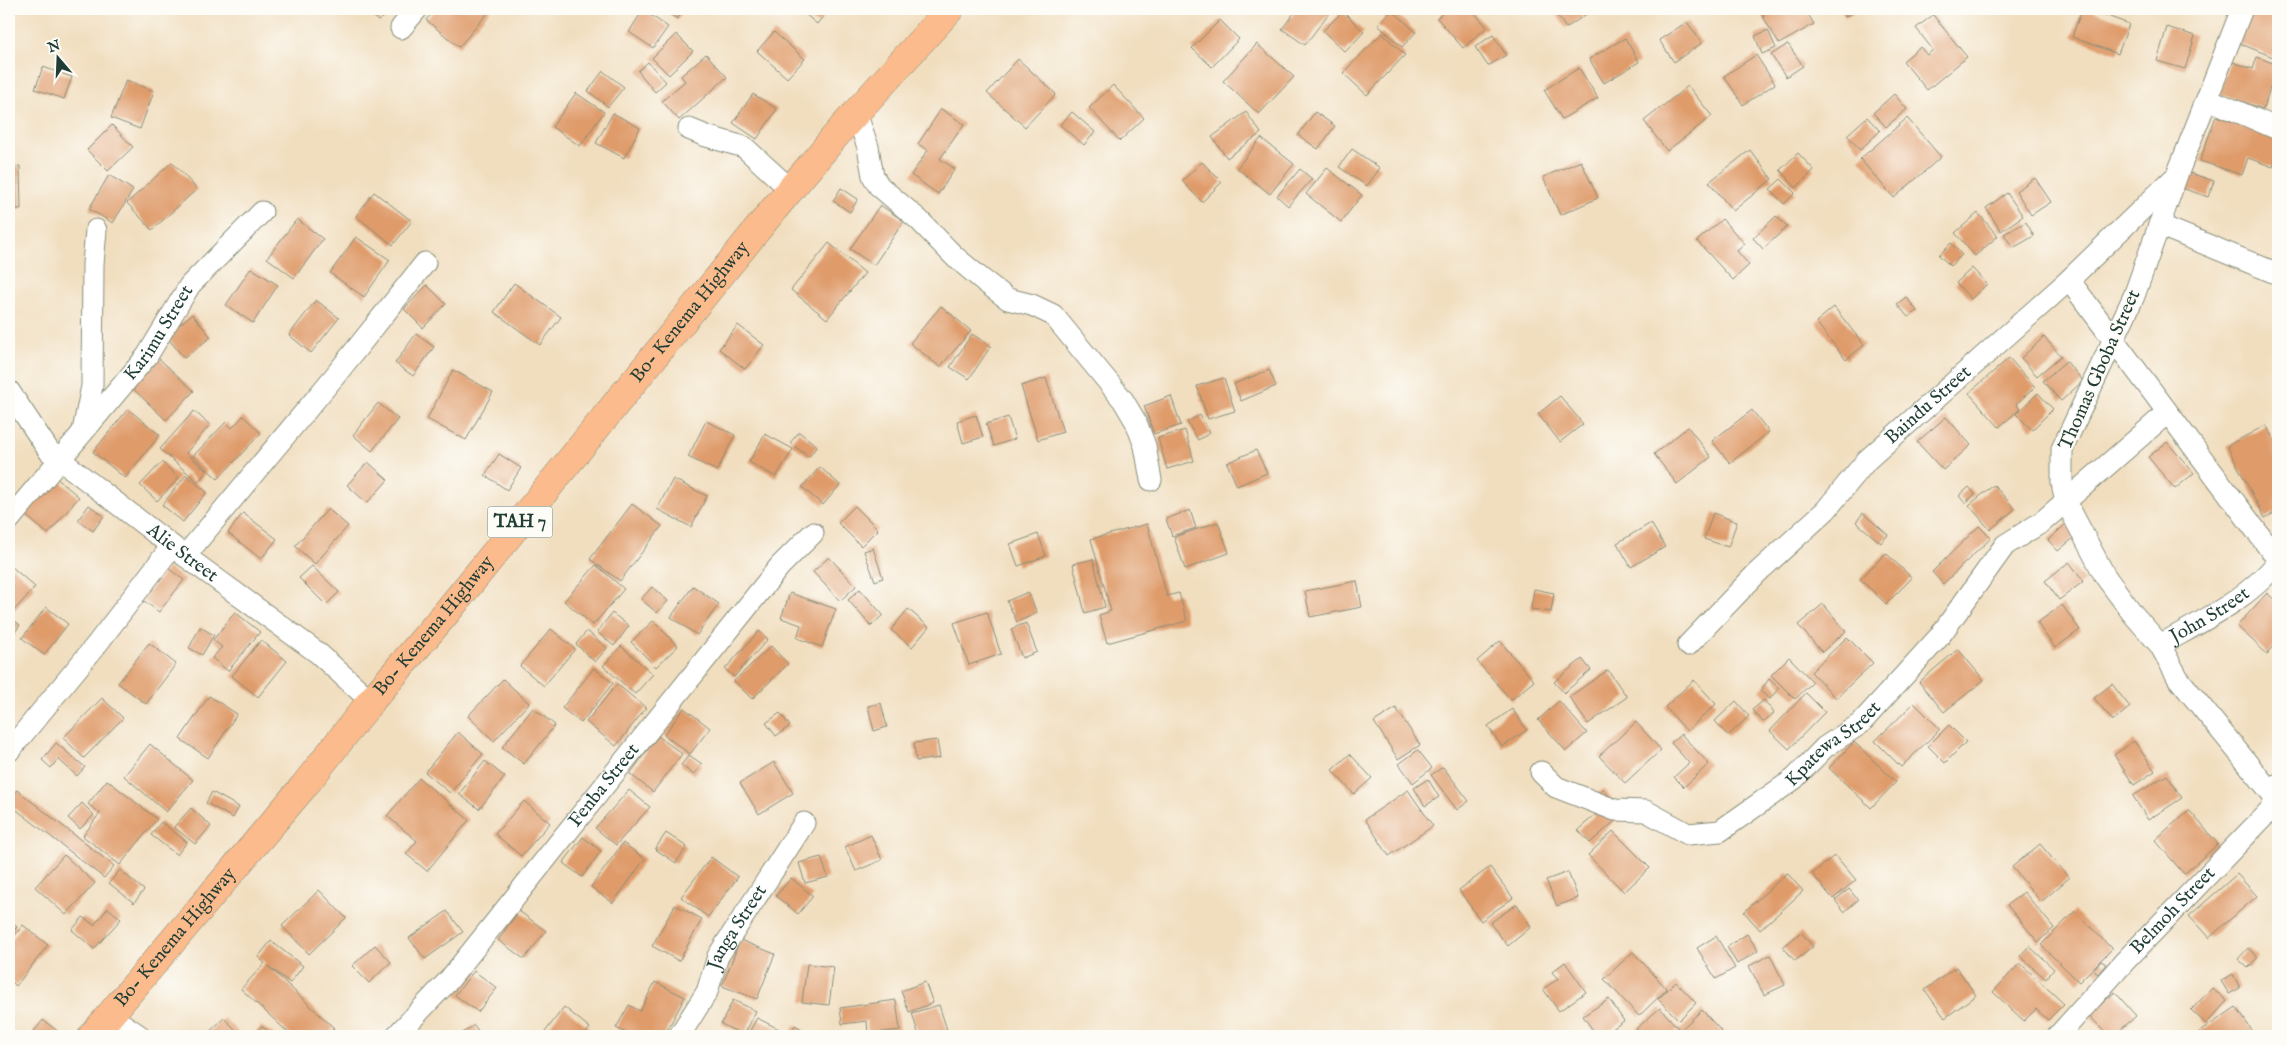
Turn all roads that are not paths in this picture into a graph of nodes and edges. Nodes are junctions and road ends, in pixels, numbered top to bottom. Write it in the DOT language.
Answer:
graph roads {
  1 [pos="417,9"];
  2 [pos="950,9"];
  3 [pos="2242,9"];
  4 [pos="401,28"];
  5 [pos="2208,99"];
  6 [pos="856,113"];
  7 [pos="689,129"];
  8 [pos="2278,129"];
  9 [pos="2177,175"];
  10 [pos="790,190"];
  11 [pos="262,212"];
  12 [pos="2159,225"];
  13 [pos="96,230"];
  14 [pos="425,263"];
  15 [pos="2278,274"];
  16 [pos="2069,280"];
  17 [pos="2114,338"];
  18 [pos="9,391"];
  19 [pos="2167,413"];
  20 [pos="83,433"];
  21 [pos="60,460"];
  22 [pos="1151,480"];
  23 [pos="2066,502"];
  24 [pos="9,520"];
  25 [pos="813,534"];
  26 [pos="179,551"];
  27 [pos="2278,561"];
  28 [pos="2160,644"];
  29 [pos="1688,645"];
  30 [pos="371,701"];
  31 [pos="9,751"];
  32 [pos="1541,772"];
  33 [pos="2277,794"];
  34 [pos="804,823"];
  35 [pos="100,1026"];
  36 [pos="140,1036"];
  37 [pos="396,1036"];
  38 [pos="679,1036"];
  39 [pos="2058,1036"];
  1 -- 4 [label="street"];
  2 -- 6 [label="highway, Bo- Kenema Highway / TAH 7"];
  3 -- 5 [label="street, Thomas Gboba Street"];
  5 -- 8 [label="street"];
  5 -- 9 [label="street, Thomas Gboba Street"];
  6 -- 10 [label="highway, Bo- Kenema Highway / TAH 7"];
  6 -- 22 [label="street"];
  7 -- 10 [label="street"];
  9 -- 12 [label="street, Thomas Gboba Street"];
  9 -- 16 [label="street, Baindu Street"];
  10 -- 30 [label="highway, Bo- Kenema Highway / TAH 7"];
  11 -- 20 [label="street, Karimu Street"];
  12 -- 15 [label="street"];
  12 -- 17 [label="street, Thomas Gboba Street"];
  13 -- 20 [label="street"];
  14 -- 26 [label="street"];
  16 -- 17 [label="street"];
  16 -- 29 [label="street, Baindu Street"];
  17 -- 19 [label="street"];
  17 -- 23 [label="street, Thomas Gboba Street"];
  18 -- 21 [label="street, Alie Street"];
  19 -- 23 [label="street, Kpatewa Street"];
  19 -- 27 [label="street"];
  20 -- 21 [label="street, Karimu Street"];
  21 -- 24 [label="street, Karimu Street"];
  21 -- 26 [label="street, Alie Street"];
  23 -- 28 [label="street, Thomas Gboba Street"];
  23 -- 32 [label="street, Kpatewa Street"];
  25 -- 37 [label="street, Fenba Street"];
  26 -- 30 [label="street, Alie Street"];
  26 -- 31 [label="street"];
  27 -- 28 [label="street, John Street"];
  28 -- 33 [label="street, Thomas Gboba Street"];
  30 -- 35 [label="highway, Bo- Kenema Highway / TAH 7"];
  33 -- 39 [label="street, Belmoh Street"];
  34 -- 38 [label="street, Janga Street"];
  35 -- 36 [label="street"];
}
